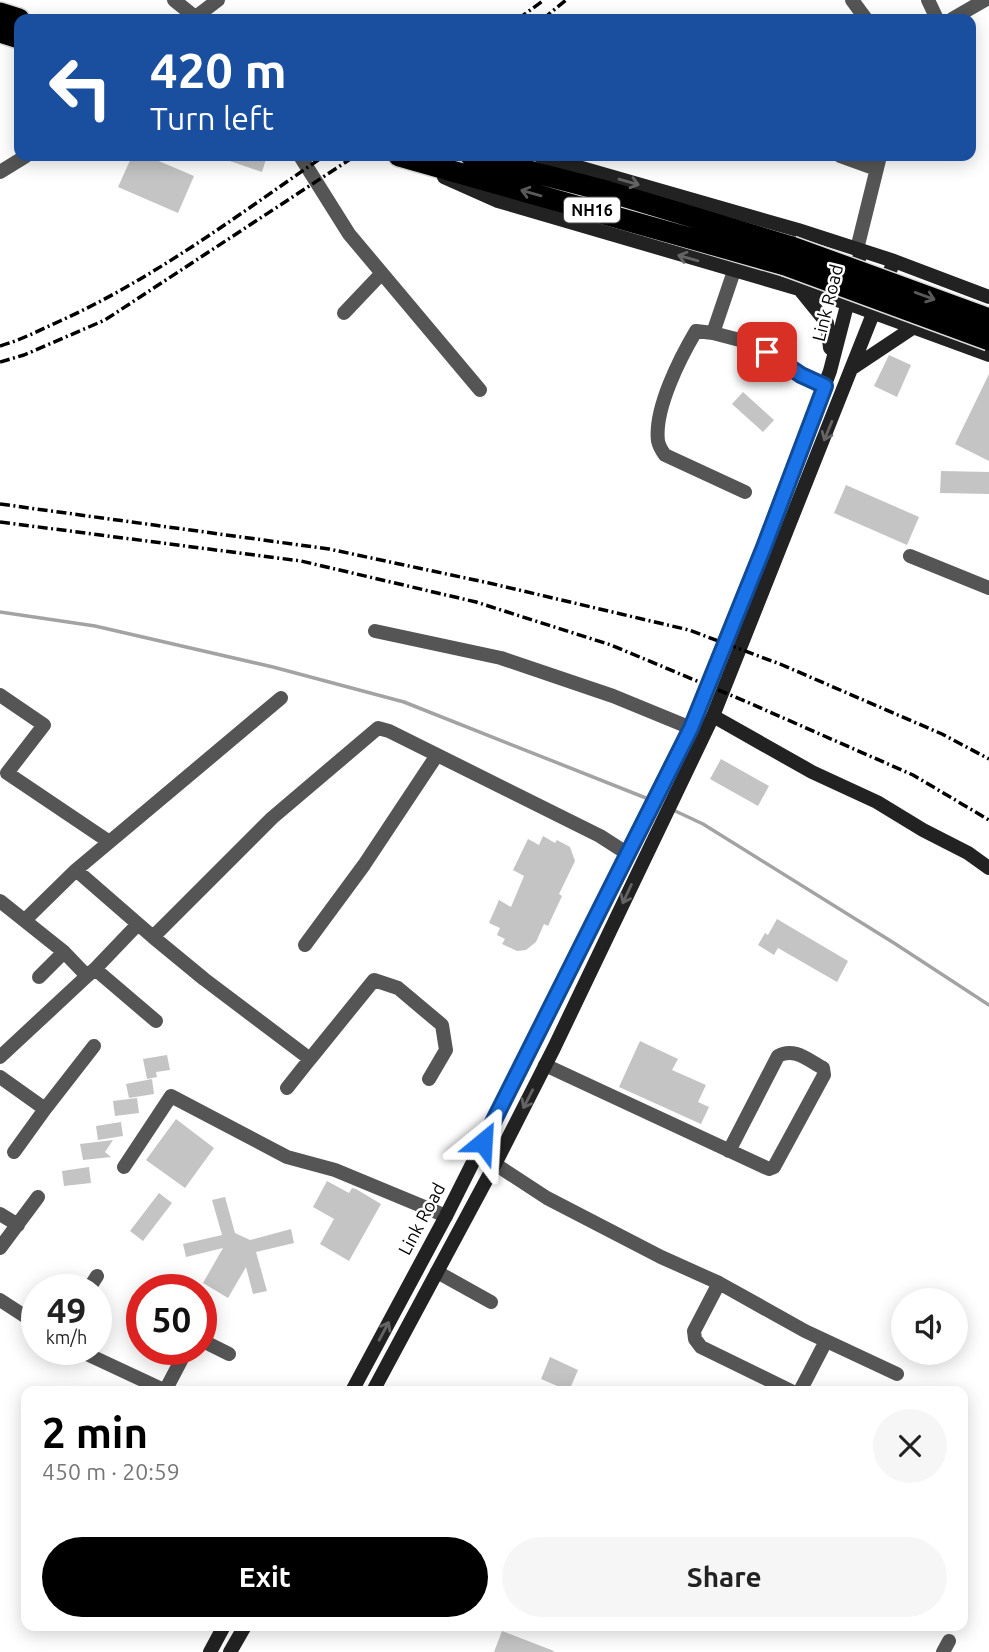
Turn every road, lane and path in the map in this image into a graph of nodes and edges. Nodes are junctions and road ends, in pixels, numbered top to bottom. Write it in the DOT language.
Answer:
graph roads {
  1 [pos="174,0"];
  2 [pos="218,0"];
  3 [pos="985,0"];
  4 [pos="190,14"];
  5 [pos="199,14"];
  6 [pos="961,14"];
  7 [pos="18,161"];
  8 [pos="303,161"];
  9 [pos="410,161"];
  10 [pos="418,161"];
  11 [pos="490,161"];
  12 [pos="557,161"];
  13 [pos="878,162"];
  14 [pos="0,172"];
  15 [pos="859,250"];
  16 [pos="789,256"];
  17 [pos="894,261"];
  18 [pos="734,271"];
  19 [pos="382,273"];
  20 [pos="800,290"];
  21 [pos="989,297"];
  22 [pos="846,303"];
  23 [pos="344,313"];
  24 [pos="874,313"];
  25 [pos="989,319"];
  26 [pos="914,327"];
  27 [pos="713,334"];
  28 [pos="989,340"];
  29 [pos="989,355"];
  30 [pos="853,368"];
  31 [pos="830,371"];
  32 [pos="825,386"];
  33 [pos="480,390"];
  34 [pos="746,492"];
  35 [pos="910,556"];
  36 [pos="989,588"];
  37 [pos="375,631"];
  38 [pos="0,695"];
  39 [pos="281,698"];
  40 [pos="713,716"];
  41 [pos="691,728"];
  42 [pos="437,755"];
  43 [pos="4,774"];
  44 [pos="667,792"];
  45 [pos="108,841"];
  46 [pos="628,854"];
  47 [pos="989,867"];
  48 [pos="76,870"];
  49 [pos="0,901"];
  50 [pos="25,920"];
  51 [pos="138,923"];
  52 [pos="153,937"];
  53 [pos="305,945"];
  54 [pos="64,952"];
  55 [pos="91,972"];
  56 [pos="39,977"];
  57 [pos="156,1021"];
  58 [pos="94,1046"];
  59 [pos="0,1057"];
  60 [pos="310,1059"];
  61 [pos="545,1065"];
  62 [pos="0,1077"];
  63 [pos="429,1079"];
  64 [pos="287,1088"];
  65 [pos="45,1109"];
  66 [pos="729,1151"];
  67 [pos="14,1152"];
  68 [pos="495,1164"];
  69 [pos="124,1167"];
  70 [pos="38,1197"];
  71 [pos="0,1214"];
  72 [pos="446,1216"];
  73 [pos="18,1225"];
  74 [pos="0,1248"];
  75 [pos="437,1272"];
  76 [pos="719,1283"];
  77 [pos="0,1300"];
  78 [pos="491,1301"];
  79 [pos="21,1314"];
  80 [pos="826,1341"];
  81 [pos="217,1348"];
  82 [pos="229,1354"];
  83 [pos="110,1365"];
  84 [pos="179,1365"];
  85 [pos="897,1374"];
  86 [pos="155,1386"];
  87 [pos="168,1386"];
  88 [pos="355,1386"];
  89 [pos="376,1386"];
  90 [pos="781,1386"];
  91 [pos="803,1386"];
  92 [pos="221,1631"];
  93 [pos="242,1631"];
  94 [pos="210,1652"];
  95 [pos="230,1652"];
  1 -- 4 [label="street"];
  2 -- 5 [label="street"];
  3 -- 6 [label="street"];
  7 -- 14 [label="street"];
  8 -- 19 [label="street"];
  18 -- 9 [label="main road, one-way"];
  16 -- 10 [label="highway, NH16, one-way"];
  11 -- 16 [label="highway, NH16"];
  12 -- 15 [label="main road, one-way"];
  13 -- 15 [label="street"];
  15 -- 17 [label="main road"];
  15 -- 22 [label="main road, Link Road"];
  16 -- 25 [label="highway, NH16, one-way, bridge"];
  16 -- 28 [label="highway, NH16, bridge"];
  17 -- 21 [label="main road"];
  17 -- 24 [label="main road, Link Road"];
  18 -- 20 [label="main road"];
  18 -- 27 [label="street"];
  19 -- 23 [label="street"];
  19 -- 33 [label="street"];
  20 -- 22 [label="main road"];
  20 -- 31 [label="main road"];
  22 -- 24 [label="main road"];
  22 -- 31 [label="main road, Link Road"];
  24 -- 26 [label="main road"];
  24 -- 30 [label="main road, Link Road"];
  26 -- 29 [label="main road"];
  26 -- 30 [label="main road"];
  27 -- 32 [label="street"];
  27 -- 34 [label="street"];
  30 -- 40 [label="main road, Link Road, one-way"];
  31 -- 32 [label="main road, Link Road"];
  32 -- 41 [label="main road, Link Road"];
  35 -- 36 [label="street"];
  37 -- 41 [label="street"];
  38 -- 43 [label="street"];
  39 -- 45 [label="street"];
  40 -- 44 [label="main road, Link Road"];
  40 -- 47 [label="main road"];
  41 -- 44 [label="main road, Link Road"];
  42 -- 46 [label="street"];
  42 -- 52 [label="street"];
  42 -- 53 [label="street"];
  43 -- 45 [label="street"];
  44 -- 46 [label="main road, Link Road"];
  44 -- 61 [label="main road, Link Road, one-way"];
  45 -- 48 [label="street"];
  46 -- 72 [label="main road, Link Road"];
  48 -- 50 [label="street"];
  48 -- 51 [label="street"];
  49 -- 50 [label="street"];
  50 -- 54 [label="street"];
  51 -- 52 [label="street"];
  51 -- 55 [label="street"];
  52 -- 60 [label="street"];
  54 -- 55 [label="street"];
  54 -- 56 [label="street"];
  55 -- 57 [label="street"];
  55 -- 59 [label="street"];
  58 -- 65 [label="street"];
  60 -- 63 [label="street"];
  60 -- 64 [label="street"];
  61 -- 66 [label="street"];
  61 -- 68 [label="main road, Link Road, one-way"];
  62 -- 65 [label="street"];
  65 -- 67 [label="street"];
  66 -- 66 [label="street"];
  68 -- 75 [label="main road, Link Road"];
  68 -- 76 [label="street"];
  69 -- 72 [label="street"];
  70 -- 73 [label="street"];
  71 -- 73 [label="street"];
  88 -- 72 [label="main road, Link Road, one-way"];
  73 -- 74 [label="street"];
  75 -- 78 [label="street"];
  75 -- 89 [label="main road, Link Road"];
  76 -- 80 [label="street"];
  76 -- 90 [label="street"];
  77 -- 79 [label="street"];
  80 -- 85 [label="street"];
  80 -- 91 [label="street"];
  81 -- 82 [label="street"];
  83 -- 86 [label="street"];
  84 -- 87 [label="street"];
  92 -- 94 [label="main road"];
  93 -- 95 [label="main road"];
}
